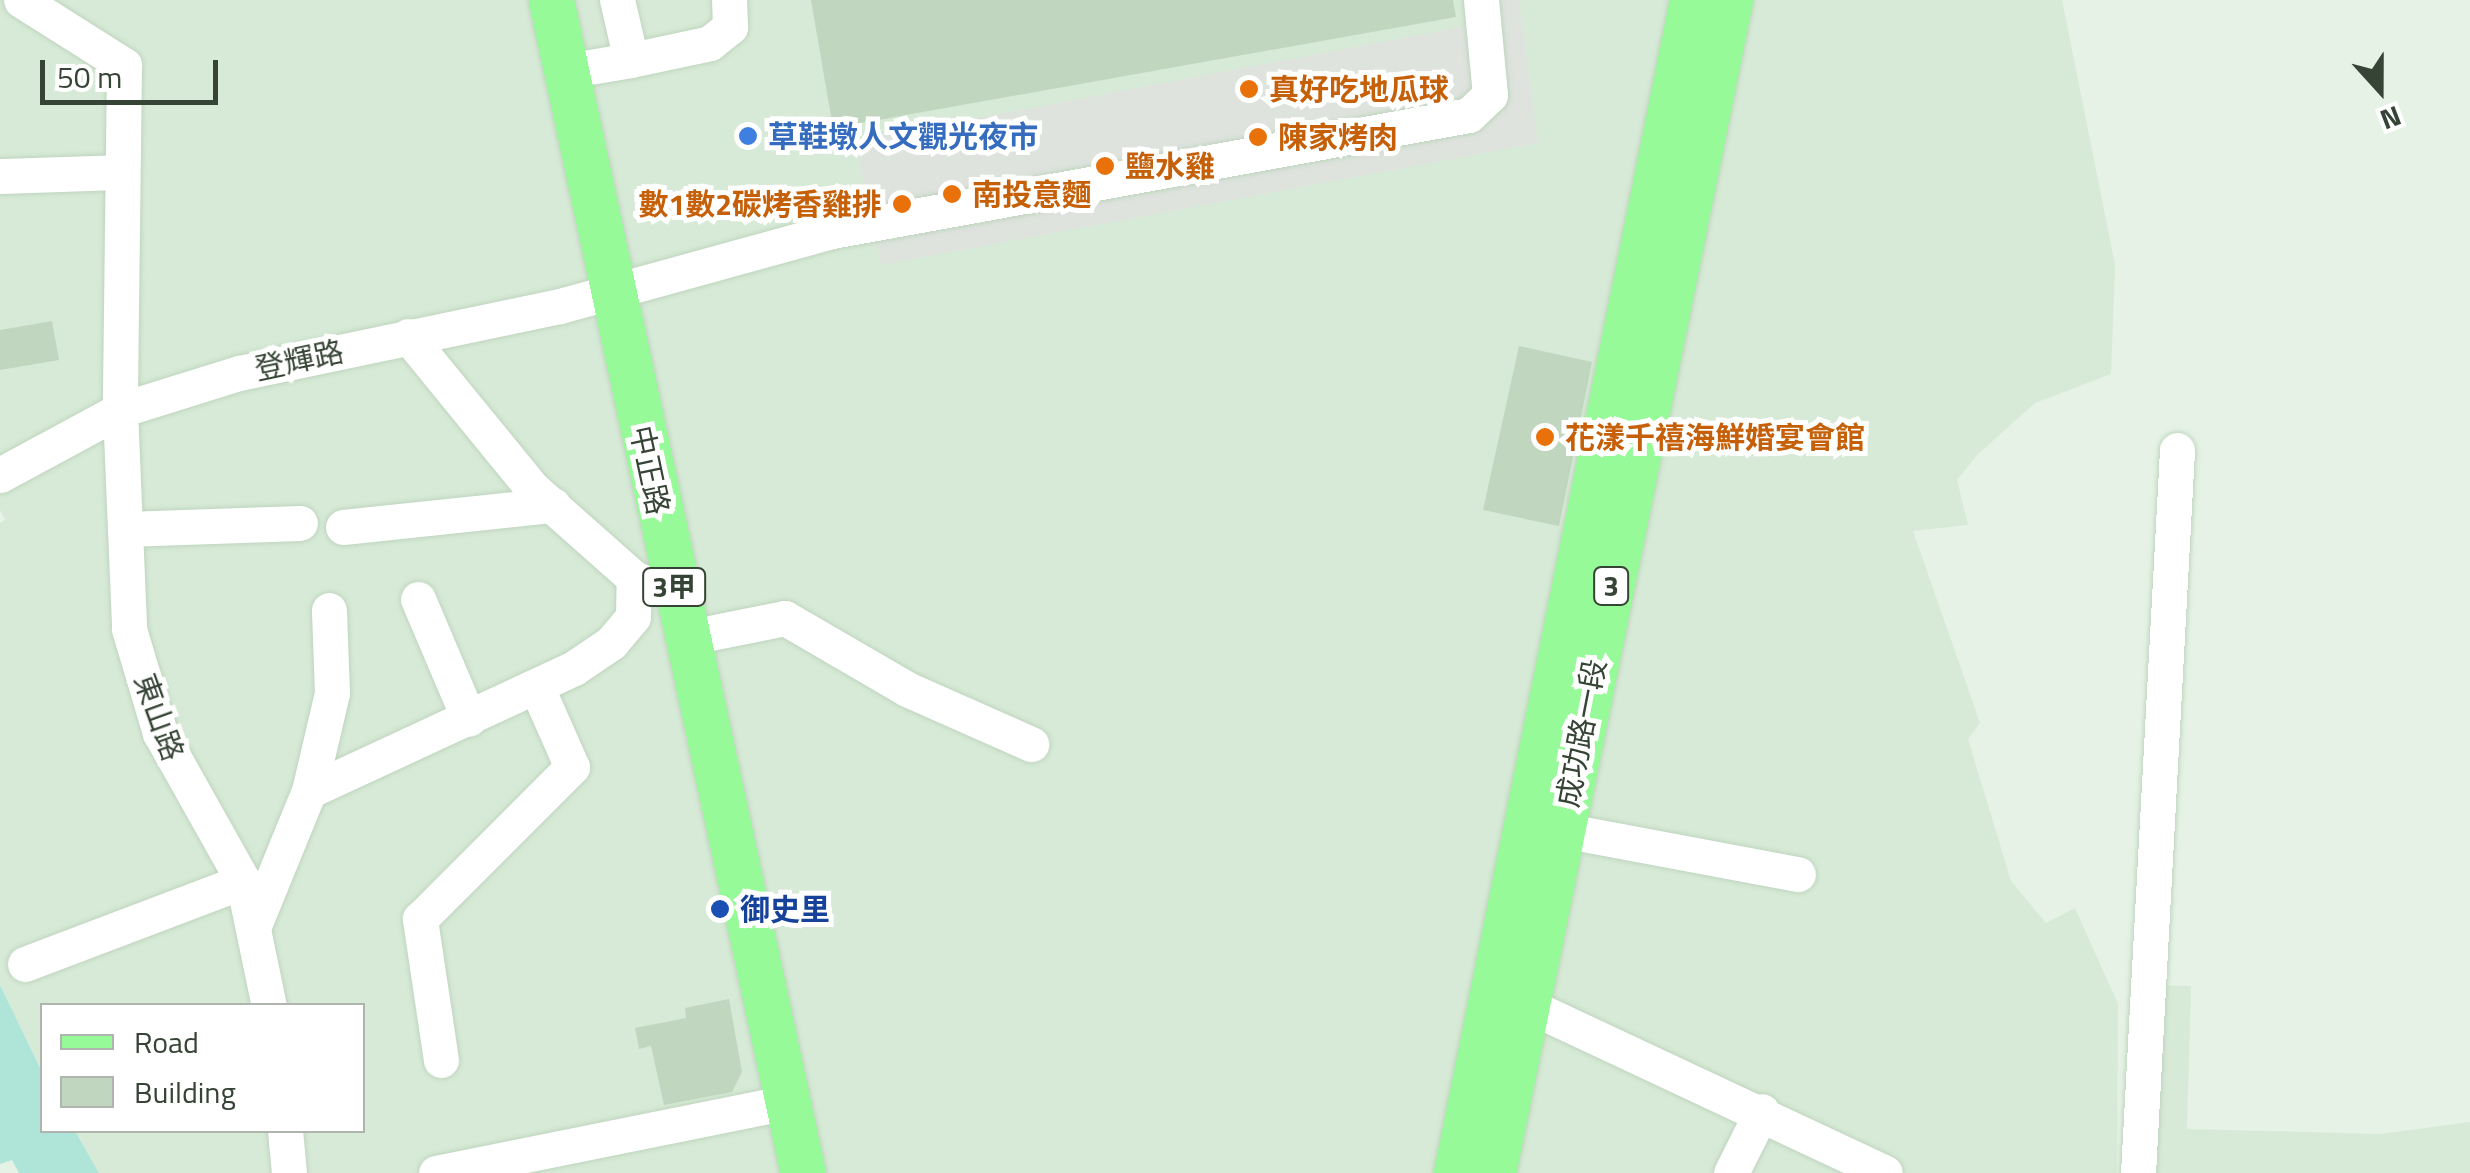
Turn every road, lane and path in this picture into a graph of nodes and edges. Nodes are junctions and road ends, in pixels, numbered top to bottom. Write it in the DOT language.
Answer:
graph roads {
  1 [pos="21,0"];
  2 [pos="551,0"];
  3 [pos="618,0"];
  4 [pos="729,0"];
  5 [pos="1482,0"];
  6 [pos="1692,0"];
  7 [pos="1730,0"];
  8 [pos="631,60"];
  9 [pos="566,71"];
  10 [pos="122,172"];
  11 [pos="0,176"];
  12 [pos="613,292"];
  13 [pos="408,336"];
  14 [pos="120,410"];
  15 [pos="2177,450"];
  16 [pos="1,472"];
  17 [pos="553,505"];
  18 [pos="300,523"];
  19 [pos="125,528"];
  20 [pos="343,528"];
  21 [pos="634,578"];
  22 [pos="418,599"];
  23 [pos="329,610"];
  24 [pos="681,617"];
  25 [pos="538,688"];
  26 [pos="468,719"];
  27 [pos="1031,744"];
  28 [pos="309,791"];
  29 [pos="1562,830"];
  30 [pos="1798,874"];
  31 [pos="243,881"];
  32 [pos="255,923"];
  33 [pos="25,964"];
  34 [pos="1497,970"];
  35 [pos="268,1003"];
  36 [pos="1528,1005"];
  37 [pos="441,1060"];
  38 [pos="788,1102"];
  39 [pos="1762,1112"];
  40 [pos="285,1133"];
  41 [pos="289,1173"];
  42 [pos="436,1173"];
  43 [pos="804,1173"];
  44 [pos="1456,1173"];
  45 [pos="1493,1173"];
  46 [pos="1730,1173"];
  47 [pos="1885,1173"];
  48 [pos="2138,1173"];
  1 -- 10 [label="street, 東山路"];
  2 -- 9 [label="main road, 中正路 / 3甲"];
  3 -- 8 [label="street"];
  4 -- 8 [label="street"];
  5 -- 12 [label="street, 登輝路"];
  6 -- 34 [label="main road, 成功路一段 / 3"];
  7 -- 29 [label="main road, 成功路一段 / 3"];
  8 -- 9 [label="street"];
  9 -- 12 [label="main road, 中正路 / 3甲"];
  10 -- 11 [label="street"];
  10 -- 14 [label="street, 東山路"];
  12 -- 13 [label="street, 登輝路"];
  12 -- 24 [label="main road, 中正路 / 3甲"];
  13 -- 14 [label="street, 登輝路"];
  13 -- 17 [label="street"];
  14 -- 16 [label="street, 登輝路"];
  14 -- 19 [label="street, 東山路"];
  15 -- 48 [label="street"];
  17 -- 20 [label="street"];
  17 -- 21 [label="street"];
  18 -- 19 [label="street"];
  19 -- 31 [label="street, 東山路"];
  21 -- 24 [label="street"];
  21 -- 25 [label="street"];
  22 -- 26 [label="street"];
  23 -- 28 [label="street"];
  24 -- 27 [label="street"];
  24 -- 38 [label="main road, 中正路 / 3甲"];
  25 -- 26 [label="street"];
  25 -- 37 [label="street"];
  26 -- 28 [label="street"];
  28 -- 32 [label="street"];
  29 -- 30 [label="street"];
  29 -- 36 [label="main road, 成功路一段 / 3"];
  31 -- 32 [label="street, 東山路"];
  31 -- 33 [label="street"];
  32 -- 35 [label="street, 東山路"];
  34 -- 36 [label="street"];
  34 -- 44 [label="main road, 成功路一段 / 3"];
  36 -- 39 [label="street"];
  36 -- 45 [label="main road, 成功路一段 / 3"];
  38 -- 42 [label="street"];
  38 -- 43 [label="main road, 中正路 / 3甲"];
  39 -- 46 [label="street"];
  39 -- 47 [label="street"];
  40 -- 41 [label="street"];
}
